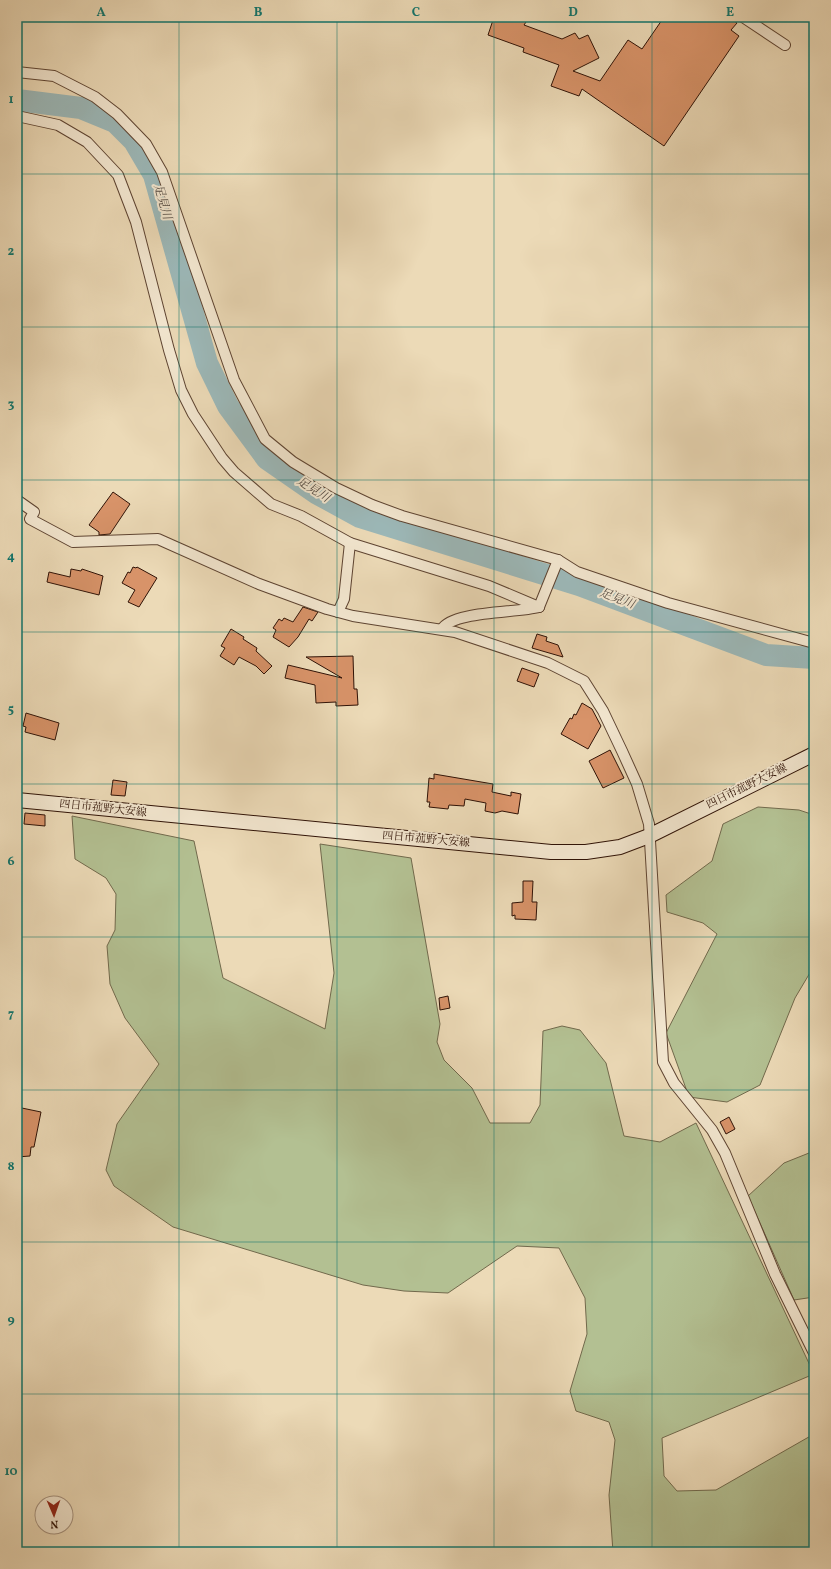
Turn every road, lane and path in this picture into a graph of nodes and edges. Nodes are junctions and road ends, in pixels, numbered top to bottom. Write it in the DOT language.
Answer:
graph roads {
  1 [pos="743,17"];
  2 [pos="785,45"];
  3 [pos="17,72"];
  4 [pos="17,116"];
  5 [pos="17,500"];
  6 [pos="350,543"];
  7 [pos="558,560"];
  8 [pos="539,607"];
  9 [pos="338,612"];
  10 [pos="442,629"];
  11 [pos="814,642"];
  12 [pos="814,754"];
  13 [pos="17,800"];
  14 [pos="649,836"];
  15 [pos="814,1353"];
  1 -- 2 [label="street"];
  3 -- 7 [label="street"];
  4 -- 6 [label="street"];
  5 -- 9 [label="street"];
  6 -- 8 [label="street"];
  6 -- 9 [label="street"];
  7 -- 8 [label="street"];
  7 -- 11 [label="street"];
  8 -- 10 [label="street"];
  9 -- 10 [label="street"];
  10 -- 14 [label="street"];
  12 -- 14 [label="main road, 四日市菰野大安線"];
  13 -- 14 [label="main road, 四日市菰野大安線"];
  14 -- 15 [label="street"];
}
